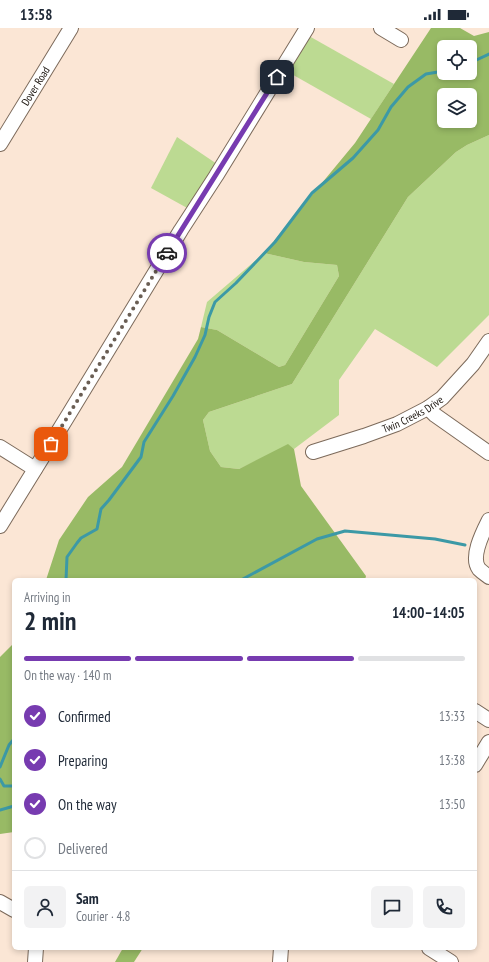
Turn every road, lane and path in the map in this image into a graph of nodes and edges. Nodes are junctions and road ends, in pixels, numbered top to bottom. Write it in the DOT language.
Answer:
graph roads {
  1 [pos="71,28"];
  2 [pos="307,28"];
  3 [pos="381,28"];
  4 [pos="401,40"];
  5 [pos="0,144"];
  6 [pos="489,341"];
  7 [pos="428,408"];
  8 [pos="0,447"];
  9 [pos="313,452"];
  10 [pos="489,453"];
  11 [pos="35,469"];
  12 [pos="489,520"];
  13 [pos="0,526"];
  14 [pos="489,577"];
  15 [pos="477,712"];
  16 [pos="489,720"];
  17 [pos="489,742"];
  18 [pos="477,762"];
  19 [pos="0,902"];
  20 [pos="12,909"];
  21 [pos="36,950"];
  22 [pos="281,950"];
  23 [pos="432,950"];
  24 [pos="35,962"];
  25 [pos="280,962"];
  26 [pos="451,962"];
  1 -- 5 [label="street, Dover Road"];
  2 -- 11 [label="street"];
  3 -- 4 [label="street"];
  6 -- 7 [label="street, Twin Creeks Drive"];
  7 -- 9 [label="street, Twin Creeks Drive"];
  7 -- 10 [label="street"];
  8 -- 11 [label="street"];
  11 -- 13 [label="street"];
  12 -- 14 [label="street"];
  15 -- 16 [label="street"];
  17 -- 18 [label="street"];
  19 -- 20 [label="street"];
  21 -- 24 [label="street"];
  22 -- 25 [label="street"];
  23 -- 26 [label="street"];
}
